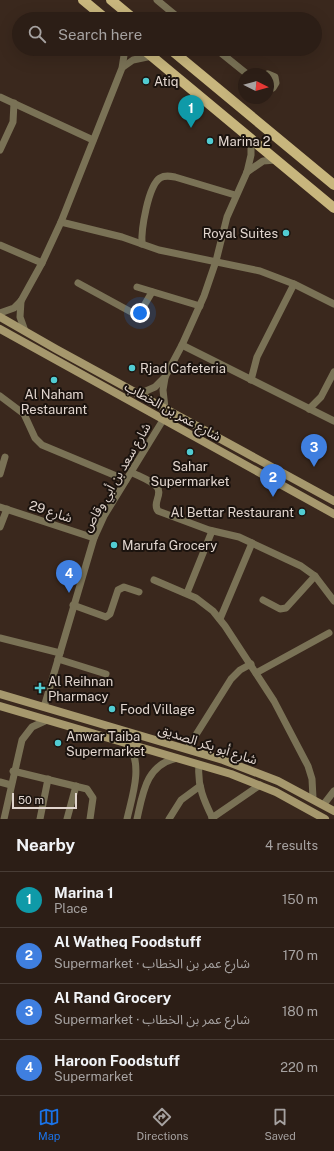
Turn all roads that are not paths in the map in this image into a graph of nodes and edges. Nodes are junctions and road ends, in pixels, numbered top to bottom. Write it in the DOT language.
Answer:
graph roads {
  1 [pos="83,0"];
  2 [pos="111,0"];
  3 [pos="157,0"];
  4 [pos="98,12"];
  5 [pos="126,12"];
  6 [pos="172,12"];
  7 [pos="124,56"];
  8 [pos="152,56"];
  9 [pos="178,56"];
  10 [pos="225,56"];
  11 [pos="122,68"];
  12 [pos="240,68"];
  13 [pos="274,77"];
  14 [pos="274,86"];
  15 [pos="0,97"];
  16 [pos="14,103"];
  17 [pos="251,139"];
  18 [pos="93,140"];
  19 [pos="0,150"];
  20 [pos="276,160"];
  21 [pos="247,172"];
  22 [pos="334,185"];
  23 [pos="235,195"];
  24 [pos="334,208"];
  25 [pos="61,222"];
  26 [pos="142,244"];
  27 [pos="0,245"];
  28 [pos="216,260"];
  29 [pos="42,263"];
  30 [pos="78,283"];
  31 [pos="294,284"];
  32 [pos="137,287"];
  33 [pos="152,292"];
  34 [pos="22,301"];
  35 [pos="334,304"];
  36 [pos="200,306"];
  37 [pos="0,313"];
  38 [pos="0,317"];
  39 [pos="0,329"];
  40 [pos="25,331"];
  41 [pos="182,345"];
  42 [pos="56,349"];
  43 [pos="51,358"];
  44 [pos="334,372"];
  45 [pos="165,377"];
  46 [pos="251,380"];
  47 [pos="139,394"];
  48 [pos="1,398"];
  49 [pos="165,408"];
  50 [pos="309,409"];
  51 [pos="163,420"];
  52 [pos="334,422"];
  53 [pos="5,457"];
  54 [pos="131,472"];
  55 [pos="0,474"];
  56 [pos="126,480"];
  57 [pos="334,500"];
  58 [pos="3,508"];
  59 [pos="334,514"];
  60 [pos="0,527"];
  61 [pos="212,531"];
  62 [pos="94,538"];
  63 [pos="252,542"];
  64 [pos="315,576"];
  65 [pos="154,580"];
  66 [pos="139,592"];
  67 [pos="187,593"];
  68 [pos="263,600"];
  69 [pos="334,601"];
  70 [pos="73,605"];
  71 [pos="220,619"];
  72 [pos="329,633"];
  73 [pos="0,638"];
  74 [pos="59,656"];
  75 [pos="251,664"];
  76 [pos="256,673"];
  77 [pos="106,674"];
  78 [pos="0,694"];
  79 [pos="20,700"];
  80 [pos="0,706"];
  81 [pos="44,707"];
  82 [pos="17,711"];
  83 [pos="47,720"];
  84 [pos="130,744"];
  85 [pos="187,748"];
  86 [pos="177,758"];
  87 [pos="199,765"];
  88 [pos="13,771"];
  89 [pos="48,779"];
  90 [pos="0,782"];
  91 [pos="11,785"];
  92 [pos="76,786"];
  93 [pos="200,786"];
  94 [pos="260,786"];
  95 [pos="334,791"];
  96 [pos="133,795"];
  97 [pos="142,797"];
  98 [pos="313,798"];
  99 [pos="324,804"];
  100 [pos="334,811"];
  101 [pos="211,817"];
  102 [pos="4,819"];
  103 [pos="40,819"];
  104 [pos="67,819"];
  105 [pos="90,819"];
  106 [pos="127,819"];
  107 [pos="137,819"];
  108 [pos="169,819"];
  109 [pos="325,819"];
  1 -- 4 [label="main road"];
  2 -- 5 [label="main road"];
  3 -- 6 [label="street"];
  7 -- 11 [label="street"];
  8 -- 11 [label="street"];
  8 -- 17 [label="main road"];
  9 -- 22 [label="main road"];
  10 -- 12 [label="street"];
  11 -- 18 [label="street"];
  13 -- 14 [label="street"];
  15 -- 16 [label="street"];
  16 -- 18 [label="street"];
  16 -- 19 [label="street"];
  17 -- 20 [label="main road"];
  17 -- 21 [label="street"];
  18 -- 25 [label="street"];
  20 -- 21 [label="street"];
  20 -- 24 [label="main road"];
  21 -- 23 [label="street"];
  23 -- 26 [label="street"];
  23 -- 28 [label="street"];
  25 -- 26 [label="street"];
  25 -- 29 [label="street"];
  26 -- 28 [label="street"];
  27 -- 29 [label="street"];
  28 -- 31 [label="street"];
  28 -- 36 [label="street"];
  29 -- 34 [label="street"];
  30 -- 33 [label="street"];
  31 -- 35 [label="street"];
  31 -- 46 [label="street"];
  32 -- 33 [label="street"];
  33 -- 36 [label="street"];
  34 -- 37 [label="street"];
  34 -- 40 [label="street"];
  36 -- 41 [label="street"];
  38 -- 40 [label="street, شارع عمر بن الخطاب"];
  39 -- 43 [label="street, شارع عمر بن الخطاب"];
  40 -- 42 [label="street, شارع عمر بن الخطاب"];
  41 -- 45 [label="street"];
  41 -- 46 [label="street"];
  42 -- 43 [label="street"];
  42 -- 47 [label="street, شارع عمر بن الخطاب"];
  43 -- 51 [label="street, شارع عمر بن الخطاب"];
  44 -- 50 [label="street"];
  45 -- 47 [label="street"];
  45 -- 49 [label="street"];
  46 -- 50 [label="street"];
  47 -- 49 [label="street, شارع عمر بن الخطاب"];
  48 -- 56 [label="street"];
  49 -- 57 [label="street, شارع عمر بن الخطاب"];
  50 -- 52 [label="street"];
  51 -- 54 [label="street, شارع سعد بن أبي وقاص"];
  51 -- 59 [label="street, شارع عمر بن الخطاب"];
  53 -- 55 [label="street"];
  54 -- 56 [label="street, شارع سعد بن أبي وقاص"];
  54 -- 61 [label="street"];
  56 -- 62 [label="street, شارع سعد بن أبي وقاص"];
  58 -- 60 [label="street"];
  58 -- 62 [label="street, شارع 29"];
  61 -- 63 [label="street"];
  61 -- 67 [label="street"];
  62 -- 70 [label="street, شارع سعد بن أبي وقاص"];
  63 -- 64 [label="street"];
  63 -- 71 [label="street"];
  64 -- 68 [label="street"];
  64 -- 69 [label="street"];
  65 -- 67 [label="street"];
  66 -- 70 [label="street"];
  67 -- 71 [label="street"];
  70 -- 74 [label="street, شارع سعد بن أبي وقاص"];
  71 -- 75 [label="street"];
  72 -- 76 [label="street"];
  73 -- 74 [label="street"];
  74 -- 77 [label="street"];
  74 -- 81 [label="street, شارع سعد بن أبي وقاص"];
  75 -- 76 [label="street"];
  75 -- 85 [label="street"];
  76 -- 98 [label="street"];
  78 -- 79 [label="street, شارع أبو بكر الصديق"];
  79 -- 81 [label="street, شارع أبو بكر الصديق"];
  79 -- 82 [label="street"];
  80 -- 82 [label="street, شارع أبو بكر الصديق"];
  81 -- 85 [label="street, شارع أبو بكر الصديق"];
  82 -- 83 [label="street, شارع أبو بكر الصديق"];
  83 -- 84 [label="street, شارع أبو بكر الصديق"];
  83 -- 88 [label="street"];
  84 -- 86 [label="street, شارع أبو بكر الصديق"];
  84 -- 96 [label="street"];
  85 -- 98 [label="street, شارع أبو بكر الصديق"];
  86 -- 87 [label="street, شارع أبو بكر الصديق"];
  86 -- 97 [label="street"];
  87 -- 93 [label="street"];
  87 -- 94 [label="street, شارع أبو بكر الصديق"];
  88 -- 89 [label="street"];
  88 -- 91 [label="street"];
  89 -- 92 [label="street"];
  89 -- 103 [label="street"];
  90 -- 91 [label="street"];
  91 -- 102 [label="street"];
  92 -- 104 [label="street"];
  92 -- 105 [label="street"];
  93 -- 101 [label="street"];
  93 -- 108 [label="street"];
  94 -- 101 [label="street"];
  94 -- 109 [label="street, شارع أبو بكر الصديق"];
  95 -- 99 [label="street"];
  96 -- 97 [label="street"];
  96 -- 106 [label="street"];
  97 -- 107 [label="street"];
  98 -- 99 [label="street, شارع أبو بكر الصديق"];
  99 -- 100 [label="street, شارع أبو بكر الصديق"];
}
